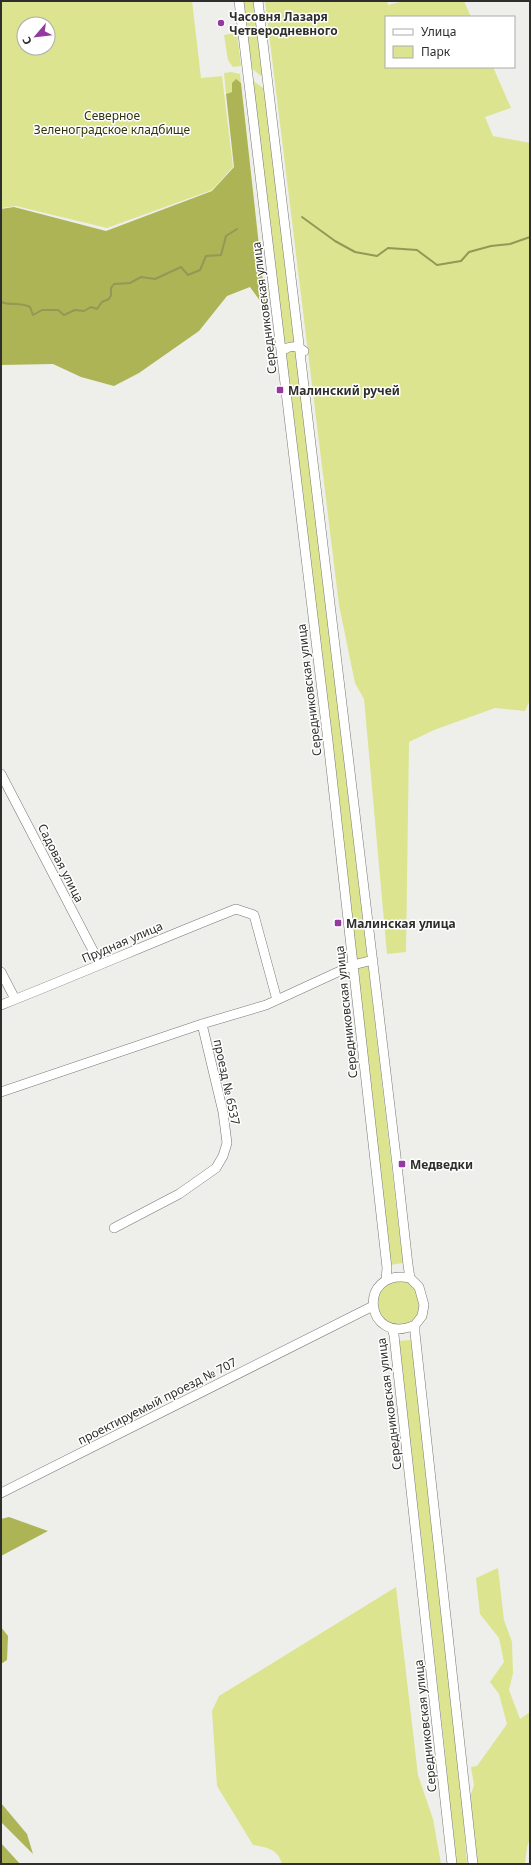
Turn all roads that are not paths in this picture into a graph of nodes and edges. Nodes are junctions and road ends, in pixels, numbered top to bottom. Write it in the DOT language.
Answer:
graph roads {
  1 [pos="238,1"];
  2 [pos="258,1"];
  3 [pos="300,348"];
  4 [pos="281,352"];
  5 [pos="1,774"];
  6 [pos="373,960"];
  7 [pos="100,964"];
  8 [pos="353,965"];
  9 [pos="1,972"];
  10 [pos="15,1000"];
  11 [pos="277,1000"];
  12 [pos="1,1005"];
  13 [pos="202,1024"];
  14 [pos="1,1092"];
  15 [pos="114,1228"];
  16 [pos="410,1278"];
  17 [pos="386,1280"];
  18 [pos="373,1306"];
  19 [pos="416,1325"];
  20 [pos="392,1329"];
  21 [pos="1,1493"];
  22 [pos="452,1864"];
  23 [pos="473,1864"];
  1 -- 4 [label="street, Середниковская улица"];
  2 -- 3 [label="street"];
  3 -- 4 [label="street"];
  3 -- 6 [label="street"];
  4 -- 8 [label="street, Середниковская улица"];
  5 -- 7 [label="street, Садовая улица"];
  6 -- 8 [label="street"];
  6 -- 16 [label="street"];
  7 -- 10 [label="street, Прудная улица"];
  7 -- 11 [label="street, Прудная улица"];
  8 -- 11 [label="street"];
  8 -- 17 [label="street, Середниковская улица"];
  9 -- 10 [label="street"];
  10 -- 12 [label="street, Прудная улица"];
  11 -- 13 [label="street"];
  13 -- 14 [label="street"];
  13 -- 15 [label="street, проезд № 6537"];
  16 -- 17 [label="street"];
  16 -- 19 [label="street"];
  17 -- 18 [label="street"];
  18 -- 20 [label="street, Середниковская улица"];
  18 -- 21 [label="street, проектируемый проезд № 707"];
  19 -- 20 [label="street"];
  19 -- 23 [label="street"];
  20 -- 22 [label="street, Середниковская улица"];
}
